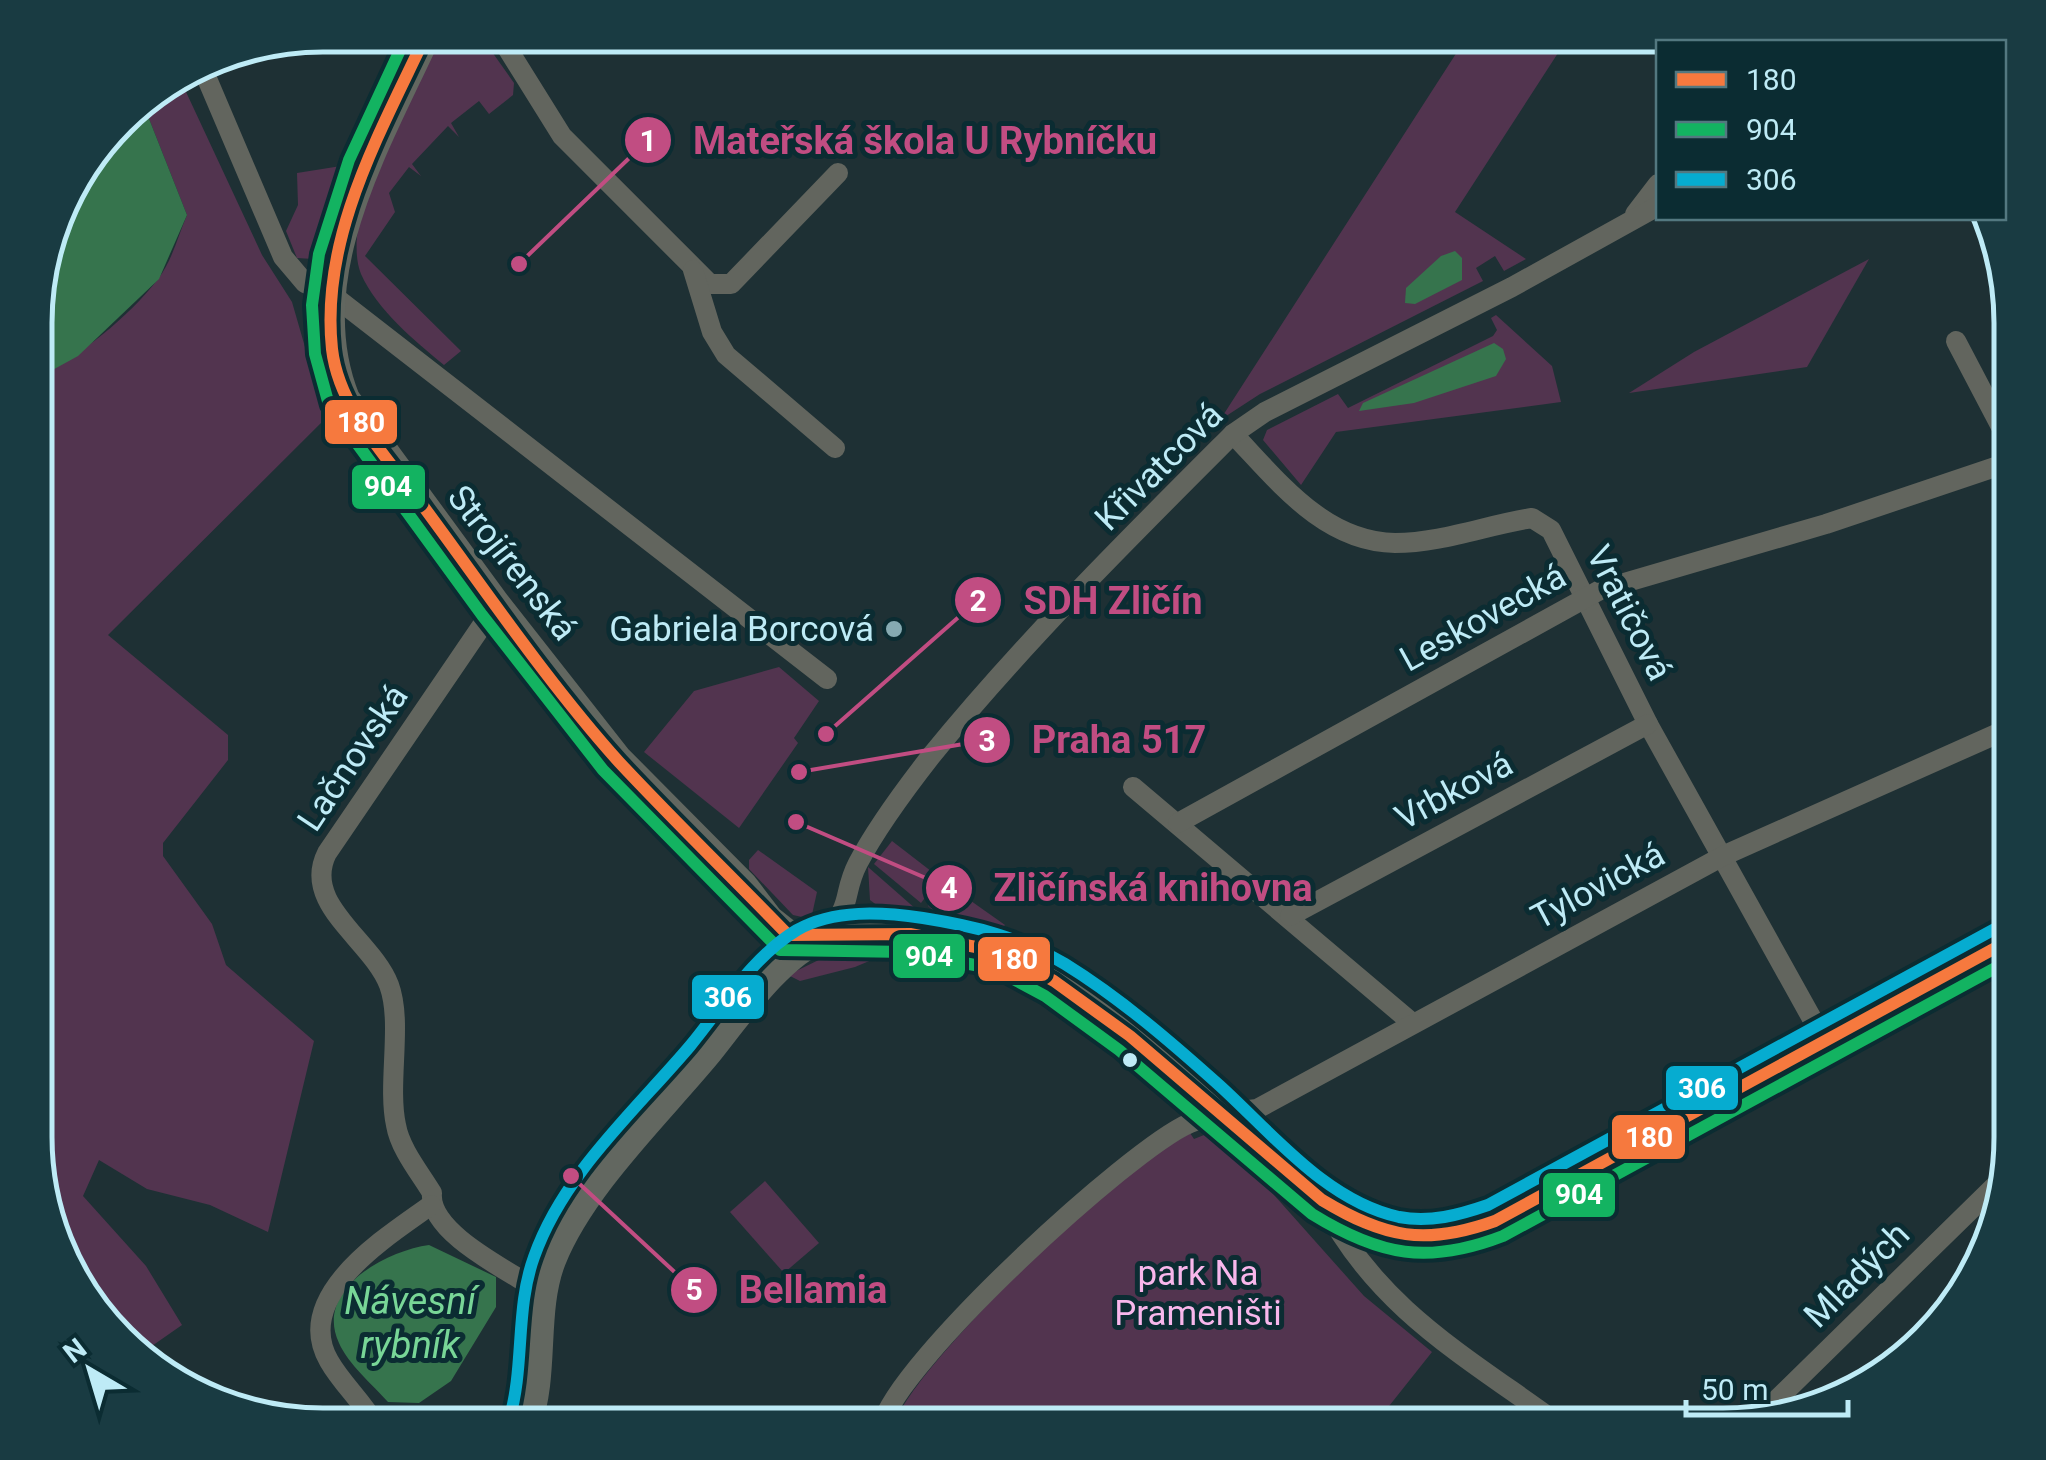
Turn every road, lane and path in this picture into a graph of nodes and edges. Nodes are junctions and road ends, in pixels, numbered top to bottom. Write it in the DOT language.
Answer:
graph roads {
  1 [pos="418,52"];
  2 [pos="510,52"];
  3 [pos="207,79"];
  4 [pos="838,173"];
  5 [pos="1656,187"];
  6 [pos="1656,207"];
  7 [pos="1627,224"];
  8 [pos="693,270"];
  9 [pos="332,294"];
  10 [pos="1956,340"];
  11 [pos="1993,411"];
  12 [pos="1233,434"];
  13 [pos="835,448"];
  14 [pos="1993,468"];
  15 [pos="1585,599"];
  16 [pos="496,605"];
  17 [pos="828,679"];
  18 [pos="1648,724"];
  19 [pos="1993,736"];
  20 [pos="1133,787"];
  21 [pos="1178,823"];
  22 [pos="1725,856"];
  23 [pos="1290,916"];
  24 [pos="820,938"];
  25 [pos="1993,949"];
  26 [pos="1411,1022"];
  27 [pos="1825,1042"];
  28 [pos="1223,1113"];
  29 [pos="1987,1194"];
  30 [pos="1322,1200"];
  31 [pos="431,1206"];
  32 [pos="544,1294"];
  33 [pos="1773,1402"];
  34 [pos="363,1407"];
  35 [pos="528,1407"];
  36 [pos="888,1407"];
  37 [pos="1537,1408"];
  1 -- 9 [label="street, Strojírenská"];
  2 -- 8 [label="street"];
  3 -- 9 [label="street"];
  4 -- 8 [label="street"];
  5 -- 7 [label="street, Křivatcová"];
  6 -- 7 [label="street, Křivatcová"];
  7 -- 12 [label="street, Křivatcová"];
  8 -- 13 [label="street"];
  9 -- 16 [label="street, Strojírenská"];
  9 -- 17 [label="street"];
  10 -- 11 [label="street"];
  12 -- 15 [label="street, Vratičová"];
  12 -- 24 [label="street, Křivatcová"];
  14 -- 15 [label="street, Leskovecká"];
  15 -- 18 [label="street, Vratičová"];
  15 -- 21 [label="street, Leskovecká"];
  16 -- 24 [label="street, Strojírenská"];
  16 -- 31 [label="street, Lačnovská"];
  18 -- 22 [label="street, Vratičová"];
  18 -- 23 [label="street, Vrbková"];
  19 -- 22 [label="street, Tylovická"];
  20 -- 21 [label="street"];
  21 -- 23 [label="street"];
  22 -- 26 [label="street, Tylovická"];
  22 -- 27 [label="street, Vratičová"];
  23 -- 26 [label="street"];
  24 -- 28 [label="street, Strojírenská"];
  24 -- 32 [label="street"];
  25 -- 27 [label="street, Strojírenská"];
  26 -- 28 [label="street, Tylovická"];
  27 -- 30 [label="street, Strojírenská"];
  28 -- 30 [label="street, Strojírenská"];
  28 -- 36 [label="street, Tylovická"];
  29 -- 33 [label="street, Mladých"];
  30 -- 37 [label="street"];
  31 -- 32 [label="street, Lačnovská"];
  31 -- 34 [label="street"];
  32 -- 35 [label="street"];
}
